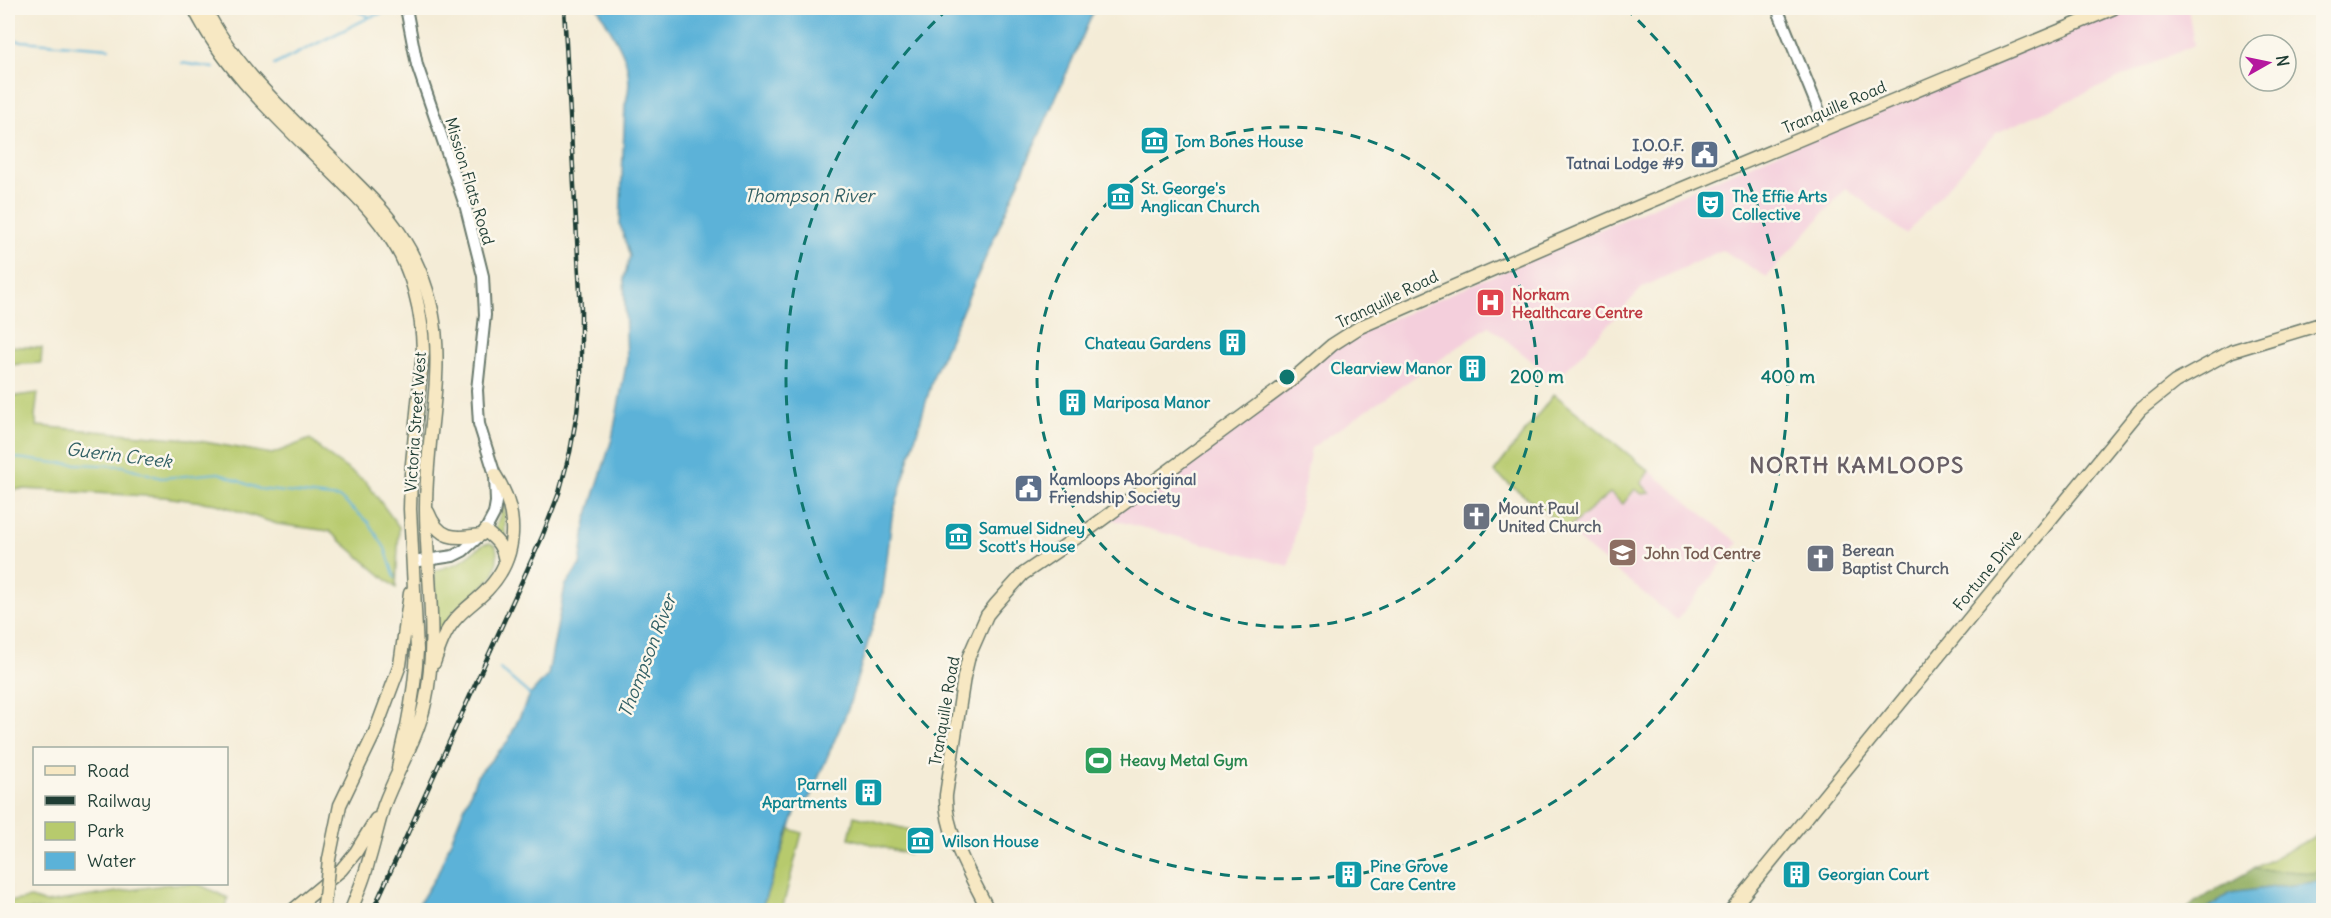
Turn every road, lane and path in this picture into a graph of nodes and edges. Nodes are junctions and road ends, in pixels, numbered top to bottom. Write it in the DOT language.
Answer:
graph roads {
  1 [pos="194,8"];
  2 [pos="205,8"];
  3 [pos="406,8"];
  4 [pos="1777,8"];
  5 [pos="2114,8"];
  6 [pos="1826,128"];
  7 [pos="2324,323"];
  8 [pos="495,475"];
  9 [pos="426,508"];
  10 [pos="483,533"];
  11 [pos="428,560"];
  12 [pos="413,562"];
  13 [pos="505,563"];
  14 [pos="429,678"];
  15 [pos="398,770"];
  16 [pos="384,808"];
  17 [pos="293,910"];
  18 [pos="323,910"];
  19 [pos="351,910"];
  20 [pos="988,910"];
  21 [pos="1731,910"];
  1 -- 12 [label="main road, Victoria Street West"];
  2 -- 9 [label="main road, Victoria Street West"];
  3 -- 8 [label="street, Mission Flats Road"];
  4 -- 6 [label="street"];
  5 -- 6 [label="main road, Tranquille Road"];
  6 -- 20 [label="main road, Tranquille Road"];
  7 -- 21 [label="main road, Fortune Drive"];
  8 -- 10 [label="street, Mission Flats Road"];
  8 -- 13 [label="main road"];
  9 -- 10 [label="main road"];
  9 -- 11 [label="main road, Victoria Street West"];
  10 -- 11 [label="street"];
  10 -- 13 [label="main road"];
  11 -- 12 [label="street"];
  11 -- 14 [label="main road, Victoria Street West"];
  12 -- 15 [label="main road, Victoria Street West"];
  12 -- 18 [label="main road, bridge"];
  13 -- 14 [label="main road"];
  14 -- 15 [label="main road, Victoria Street West"];
  15 -- 16 [label="main road, Victoria Street West"];
  16 -- 17 [label="main road, Victoria Street West"];
  16 -- 19 [label="main road, Victoria Street West"];
}
